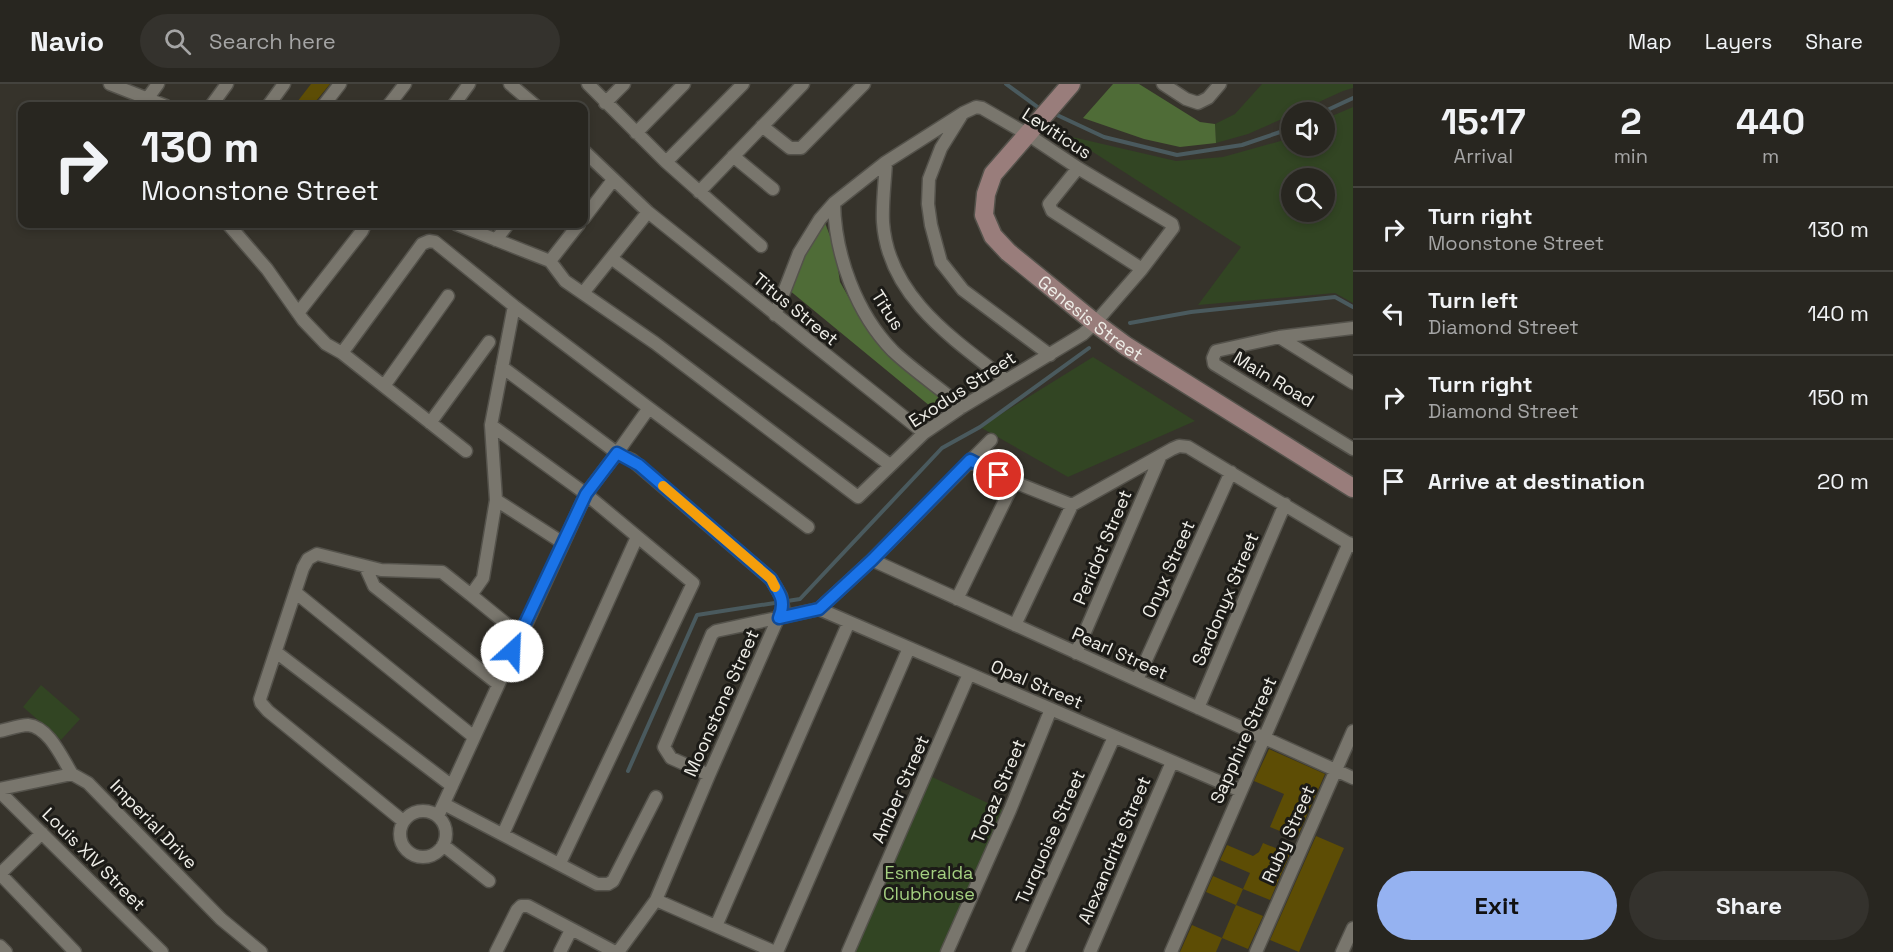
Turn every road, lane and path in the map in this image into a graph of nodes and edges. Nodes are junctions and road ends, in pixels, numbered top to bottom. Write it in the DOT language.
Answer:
graph roads {
  1 [pos="110,84"];
  2 [pos="158,84"];
  3 [pos="227,84"];
  4 [pos="284,84"];
  5 [pos="340,84"];
  6 [pos="405,84"];
  7 [pos="469,84"];
  8 [pos="510,84"];
  9 [pos="588,84"];
  10 [pos="624,84"];
  11 [pos="684,84"];
  12 [pos="743,84"];
  13 [pos="803,84"];
  14 [pos="864,84"];
  15 [pos="1163,84"];
  16 [pos="1220,84"];
  17 [pos="1069,85"];
  18 [pos="147,99"];
  19 [pos="155,102"];
  20 [pos="214,102"];
  21 [pos="271,102"];
  22 [pos="326,102"];
  23 [pos="391,102"];
  24 [pos="456,102"];
  25 [pos="527,102"];
  26 [pos="605,103"];
  27 [pos="963,113"];
  28 [pos="762,126"];
  29 [pos="636,133"];
  30 [pos="1027,134"];
  31 [pos="588,155"];
  32 [pos="733,156"];
  33 [pos="666,162"];
  34 [pos="886,162"];
  35 [pos="1078,168"];
  36 [pos="613,180"];
  37 [pos="773,189"];
  38 [pos="699,192"];
  39 [pos="834,203"];
  40 [pos="648,212"];
  41 [pos="588,213"];
  42 [pos="231,228"];
  43 [pos="363,228"];
  44 [pos="466,228"];
  45 [pos="505,228"];
  46 [pos="576,228"];
  47 [pos="496,240"];
  48 [pos="761,246"];
  49 [pos="611,258"];
  50 [pos="550,261"];
  51 [pos="1142,269"];
  52 [pos="583,293"];
  53 [pos="448,296"];
  54 [pos="514,306"];
  55 [pos="298,313"];
  56 [pos="775,315"];
  57 [pos="1095,323"];
  58 [pos="1353,328"];
  59 [pos="1279,337"];
  60 [pos="489,342"];
  61 [pos="342,353"];
  62 [pos="1050,355"];
  63 [pos="502,367"];
  64 [pos="1006,380"];
  65 [pos="1353,383"];
  66 [pos="384,386"];
  67 [pos="962,407"];
  68 [pos="649,408"];
  69 [pos="430,423"];
  70 [pos="492,425"];
  71 [pos="924,433"];
  72 [pos="991,440"];
  73 [pos="1353,449"];
  74 [pos="466,451"];
  75 [pos="617,453"];
  76 [pos="1161,455"];
  77 [pos="970,460"];
  78 [pos="890,465"];
  79 [pos="1231,472"];
  80 [pos="1014,482"];
  81 [pos="1353,488"];
  82 [pos="586,494"];
  83 [pos="496,500"];
  84 [pos="1285,504"];
  85 [pos="1072,505"];
  86 [pos="808,527"];
  87 [pos="637,537"];
  88 [pos="563,543"];
  89 [pos="1351,544"];
  90 [pos="872,560"];
  91 [pos="365,566"];
  92 [pos="295,592"];
  93 [pos="471,595"];
  94 [pos="957,599"];
  95 [pos="819,609"];
  96 [pos="779,618"];
  97 [pos="849,622"];
  98 [pos="1015,625"];
  99 [pos="520,635"];
  100 [pos="909,648"];
  101 [pos="276,652"];
  102 [pos="1076,653"];
  103 [pos="969,674"];
  104 [pos="1137,680"];
  105 [pos="498,684"];
  106 [pos="1198,708"];
  107 [pos="1051,709"];
  108 [pos="0,731"];
  109 [pos="1353,731"];
  110 [pos="1114,736"];
  111 [pos="474,737"];
  112 [pos="1264,738"];
  113 [pos="1172,762"];
  114 [pos="1336,770"];
  115 [pos="72,774"];
  116 [pos="709,775"];
  117 [pos="1353,778"];
  118 [pos="452,786"];
  119 [pos="0,790"];
  120 [pos="1241,791"];
  121 [pos="656,797"];
  122 [pos="444,804"];
  123 [pos="438,816"];
  124 [pos="403,821"];
  125 [pos="42,833"];
  126 [pos="503,834"];
  127 [pos="443,845"];
  128 [pos="560,863"];
  129 [pos="0,874"];
  130 [pos="489,881"];
  131 [pos="656,900"];
  132 [pos="716,926"];
  133 [pos="1353,928"];
  134 [pos="571,930"];
  135 [pos="0,946"];
  136 [pos="6,952"];
  137 [pos="75,952"];
  138 [pos="162,952"];
  139 [pos="261,952"];
  140 [pos="496,952"];
  141 [pos="561,952"];
  142 [pos="617,952"];
  143 [pos="776,952"];
  144 [pos="848,952"];
  145 [pos="947,952"];
  146 [pos="1018,952"];
  147 [pos="1089,952"];
  148 [pos="1171,952"];
  149 [pos="1256,952"];
  150 [pos="1342,952"];
  1 -- 18 [label="street"];
  2 -- 18 [label="street"];
  3 -- 20 [label="street"];
  4 -- 21 [label="street"];
  5 -- 22 [label="street"];
  6 -- 23 [label="street"];
  7 -- 24 [label="street"];
  8 -- 25 [label="street"];
  9 -- 26 [label="street"];
  10 -- 26 [label="street"];
  11 -- 29 [label="street"];
  12 -- 33 [label="street"];
  13 -- 28 [label="street"];
  14 -- 28 [label="street"];
  15 -- 16 [label="street"];
  17 -- 30 [label="street, Genesis Street"];
  18 -- 19 [label="street"];
  26 -- 29 [label="street"];
  27 -- 30 [label="street, Leviticus"];
  27 -- 34 [label="street"];
  27 -- 62 [label="street"];
  28 -- 32 [label="street"];
  29 -- 33 [label="street"];
  30 -- 35 [label="street, Leviticus"];
  30 -- 57 [label="street, Genesis Street"];
  31 -- 36 [label="street, Titus Street"];
  32 -- 37 [label="street"];
  32 -- 38 [label="street"];
  33 -- 38 [label="street"];
  34 -- 39 [label="street"];
  34 -- 64 [label="street"];
  35 -- 51 [label="street"];
  35 -- 51 [label="street, Leviticus"];
  36 -- 40 [label="street, Titus Street"];
  36 -- 41 [label="street"];
  38 -- 48 [label="street"];
  39 -- 56 [label="street"];
  39 -- 67 [label="street, Titus"];
  40 -- 49 [label="street"];
  40 -- 56 [label="street, Titus Street"];
  42 -- 55 [label="street"];
  43 -- 55 [label="street"];
  44 -- 47 [label="street"];
  45 -- 47 [label="street"];
  46 -- 50 [label="street"];
  47 -- 50 [label="street"];
  49 -- 52 [label="street"];
  49 -- 78 [label="street"];
  50 -- 52 [label="street"];
  51 -- 57 [label="street, Leviticus"];
  52 -- 78 [label="street, Exodus Street"];
  53 -- 66 [label="street"];
  54 -- 61 [label="street"];
  54 -- 63 [label="street"];
  54 -- 68 [label="street"];
  55 -- 61 [label="street"];
  56 -- 71 [label="street, Titus Street"];
  57 -- 62 [label="street, Exodus Street"];
  57 -- 81 [label="street, Genesis Street"];
  58 -- 59 [label="street, Main Road"];
  59 -- 65 [label="street"];
  59 -- 73 [label="street, Main Road"];
  60 -- 69 [label="street"];
  61 -- 66 [label="street"];
  62 -- 64 [label="street, Exodus Street"];
  63 -- 70 [label="street"];
  63 -- 75 [label="street, Moonstone Street"];
  64 -- 67 [label="street, Exodus Street"];
  66 -- 69 [label="street"];
  67 -- 71 [label="street, Exodus Street"];
  68 -- 75 [label="street"];
  68 -- 86 [label="street"];
  69 -- 74 [label="street"];
  70 -- 82 [label="street"];
  70 -- 83 [label="street"];
  71 -- 78 [label="street, Exodus Street"];
  72 -- 77 [label="street"];
  75 -- 82 [label="street"];
  75 -- 96 [label="street, Moonstone Street"];
  76 -- 79 [label="street"];
  76 -- 85 [label="street"];
  76 -- 102 [label="street, Peridot Street"];
  77 -- 80 [label="street"];
  77 -- 90 [label="street"];
  79 -- 84 [label="street"];
  79 -- 104 [label="street, Onyx Street"];
  80 -- 85 [label="street"];
  80 -- 94 [label="street"];
  82 -- 87 [label="street"];
  82 -- 88 [label="street"];
  83 -- 88 [label="street"];
  83 -- 93 [label="street"];
  84 -- 89 [label="street"];
  84 -- 106 [label="street, Sardonyx Street"];
  85 -- 98 [label="street"];
  87 -- 126 [label="street"];
  87 -- 128 [label="street"];
  88 -- 99 [label="street"];
  89 -- 112 [label="street, Sapphire Street"];
  90 -- 94 [label="street, Pearl Street"];
  90 -- 95 [label="street"];
  91 -- 92 [label="street"];
  91 -- 93 [label="street"];
  91 -- 105 [label="street"];
  92 -- 101 [label="street"];
  92 -- 111 [label="street"];
  93 -- 99 [label="street"];
  94 -- 98 [label="street, Pearl Street"];
  95 -- 96 [label="street"];
  95 -- 97 [label="street, Opal Street"];
  96 -- 116 [label="street, Moonstone Street"];
  96 -- 116 [label="street"];
  97 -- 100 [label="street, Opal Street"];
  97 -- 132 [label="street"];
  98 -- 102 [label="street, Pearl Street"];
  99 -- 105 [label="street"];
  100 -- 103 [label="street, Opal Street"];
  100 -- 143 [label="street"];
  101 -- 118 [label="street"];
  101 -- 124 [label="street"];
  102 -- 104 [label="street, Pearl Street"];
  103 -- 107 [label="street, Opal Street"];
  103 -- 144 [label="street, Amber Street"];
  104 -- 106 [label="street, Pearl Street"];
  105 -- 111 [label="street"];
  106 -- 112 [label="street, Pearl Street"];
  107 -- 110 [label="street, Opal Street"];
  107 -- 145 [label="street, Topaz Street"];
  108 -- 115 [label="street"];
  109 -- 114 [label="street, Ruby Street"];
  110 -- 113 [label="street, Opal Street"];
  110 -- 146 [label="street, Turquoise Street"];
  111 -- 118 [label="street"];
  112 -- 114 [label="street, Pearl Street"];
  112 -- 120 [label="street, Sapphire Street"];
  113 -- 120 [label="street, Opal Street"];
  113 -- 147 [label="street, Alexandrite Street"];
  114 -- 117 [label="street, Pearl Street"];
  114 -- 149 [label="street, Ruby Street"];
  115 -- 119 [label="street"];
  115 -- 139 [label="street, Imperial Drive"];
  116 -- 131 [label="street, Moonstone Street"];
  118 -- 122 [label="street"];
  119 -- 125 [label="street, Louis XIV Street"];
  120 -- 148 [label="street, Sapphire Street"];
  121 -- 128 [label="street"];
  122 -- 123 [label="street"];
  122 -- 126 [label="street"];
  123 -- 124 [label="street"];
  123 -- 127 [label="street"];
  124 -- 127 [label="street"];
  125 -- 129 [label="street"];
  125 -- 138 [label="street, Louis XIV Street"];
  126 -- 128 [label="street"];
  127 -- 130 [label="street"];
  129 -- 137 [label="street"];
  131 -- 132 [label="street"];
  131 -- 142 [label="street, Moonstone Street"];
  132 -- 143 [label="street"];
  133 -- 150 [label="street"];
  134 -- 140 [label="street"];
  134 -- 141 [label="street"];
  134 -- 142 [label="street"];
  135 -- 136 [label="street"];
}
